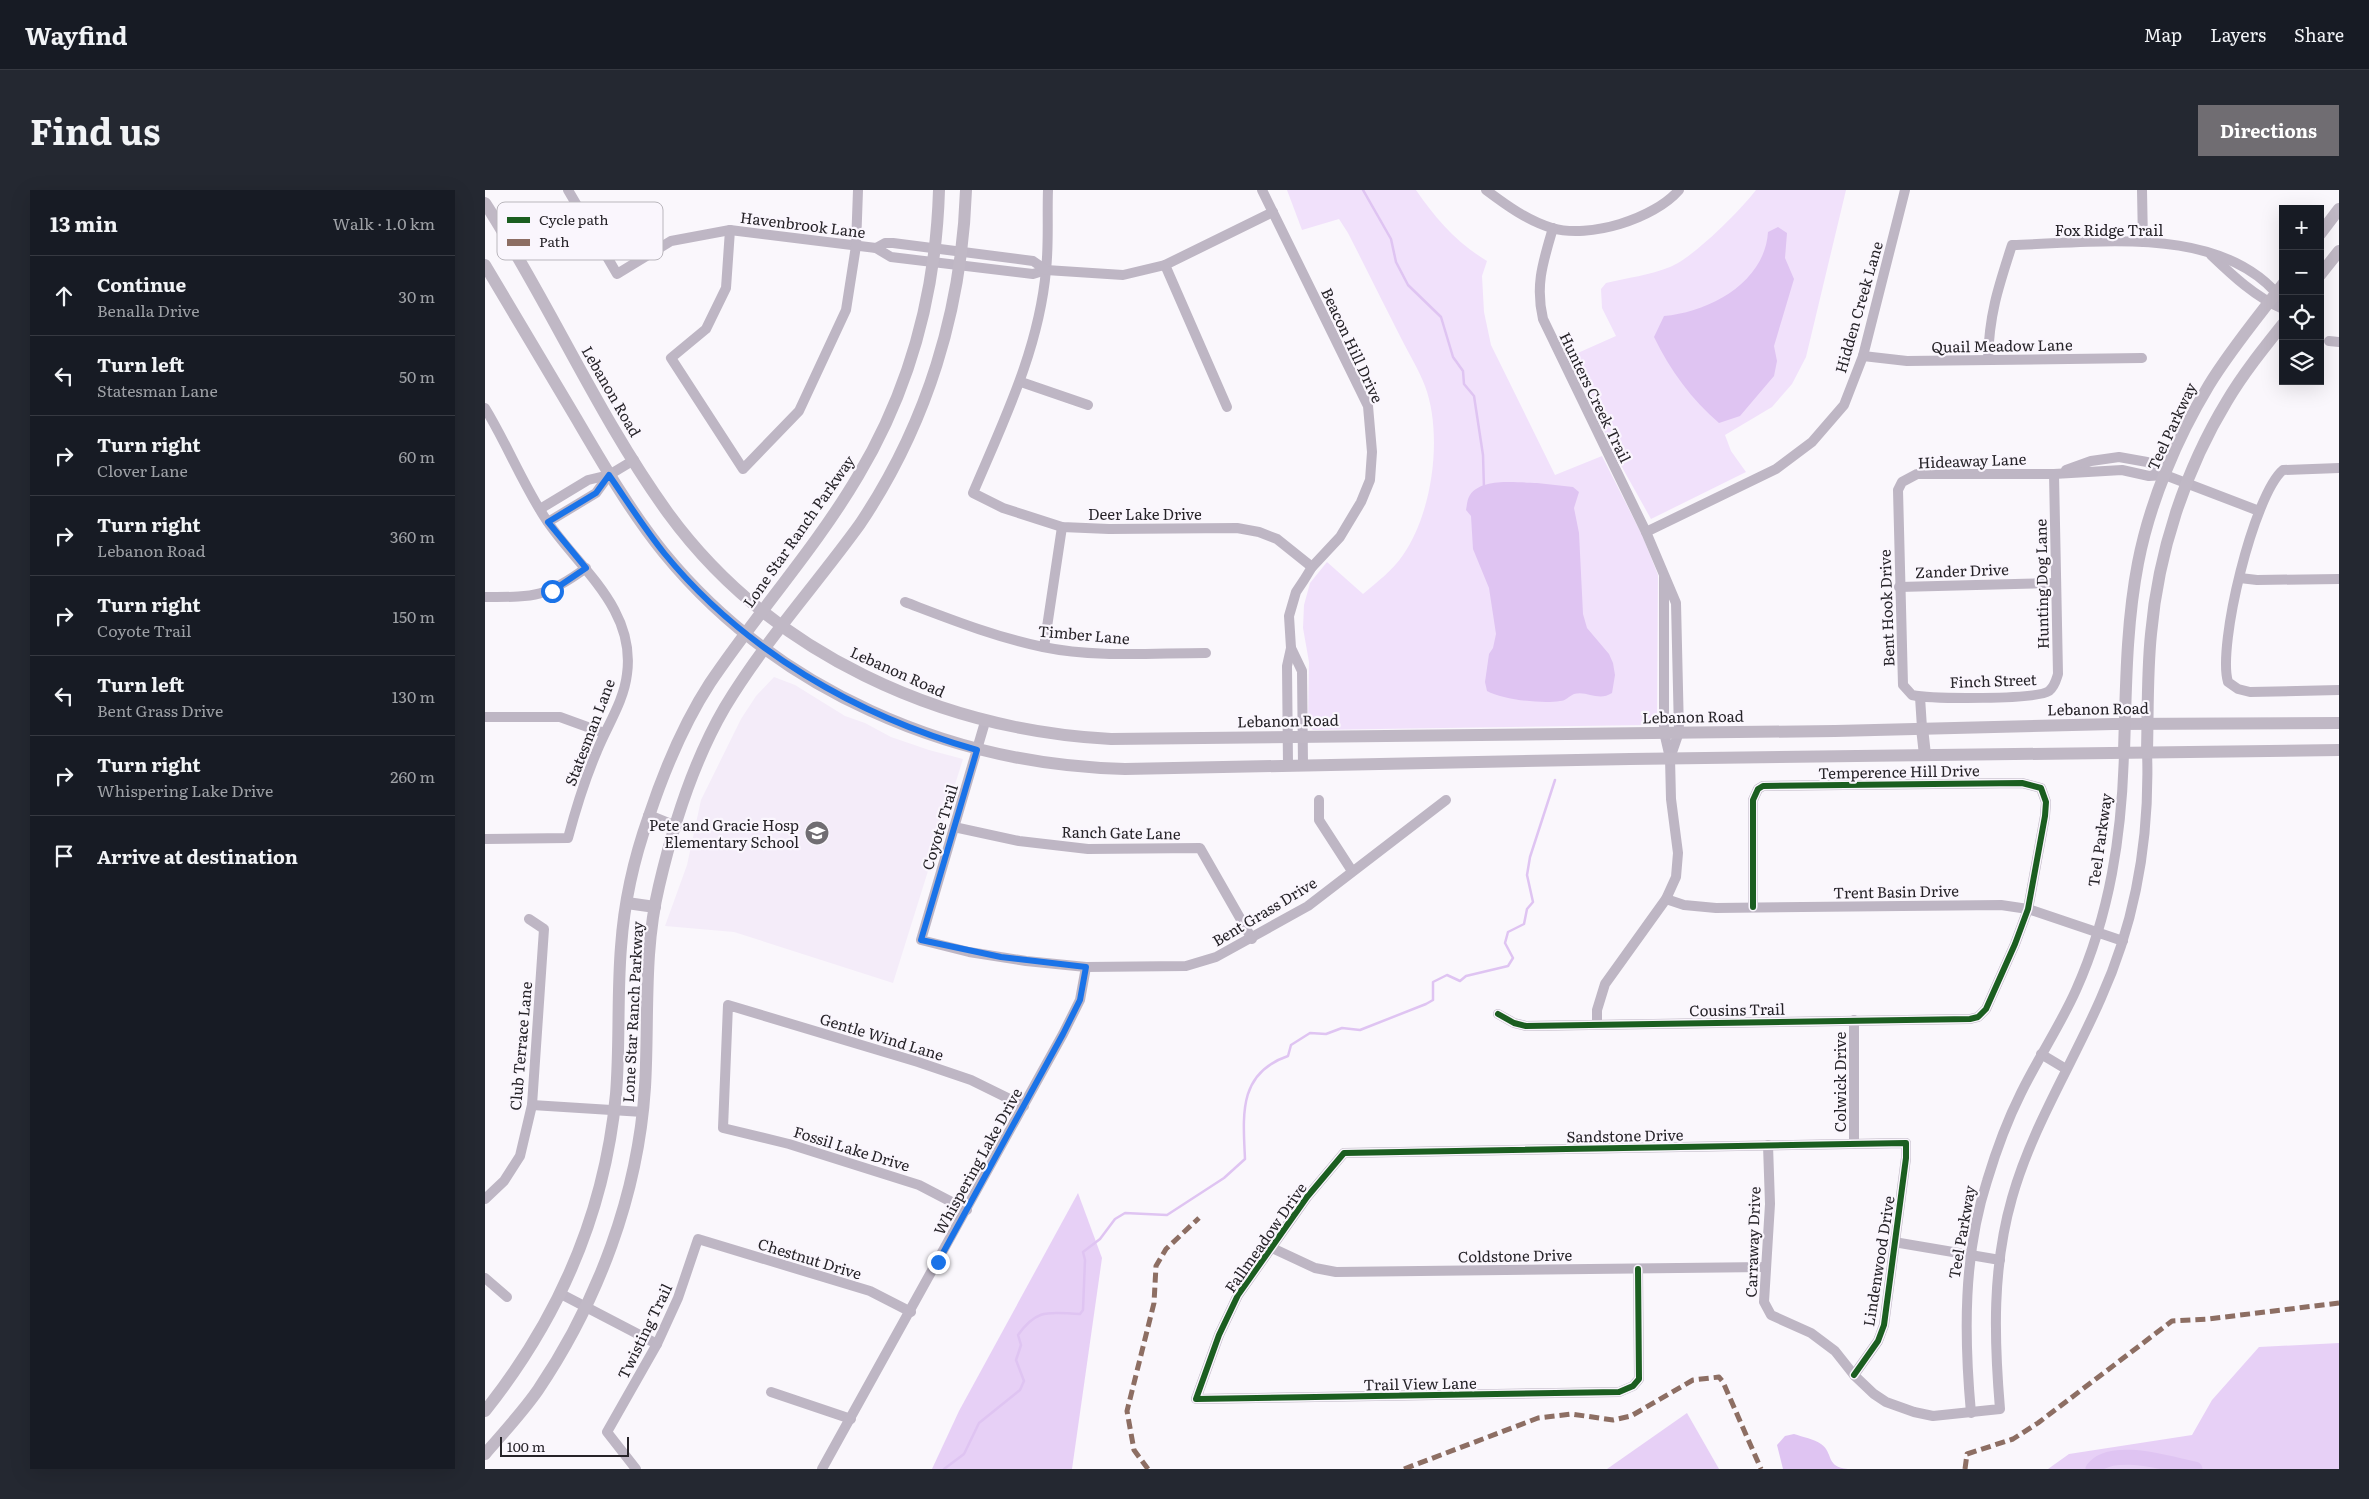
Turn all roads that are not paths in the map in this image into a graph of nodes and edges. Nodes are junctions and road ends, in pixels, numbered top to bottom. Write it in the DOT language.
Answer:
graph roads {
  1 [pos="569,190"];
  2 [pos="858,190"];
  3 [pos="939,190"];
  4 [pos="966,190"];
  5 [pos="1048,190"];
  6 [pos="1262,190"];
  7 [pos="1486,190"];
  8 [pos="1679,190"];
  9 [pos="1905,190"];
  10 [pos="2142,190"];
  11 [pos="576,202"];
  12 [pos="485,203"];
  13 [pos="2339,209"];
  14 [pos="1273,212"];
  15 [pos="497,221"];
  16 [pos="1553,228"];
  17 [pos="2324,229"];
  18 [pos="730,230"];
  19 [pos="2143,242"];
  20 [pos="663,246"];
  21 [pos="856,246"];
  22 [pos="876,248"];
  23 [pos="935,250"];
  24 [pos="2207,250"];
  25 [pos="2339,251"];
  26 [pos="962,253"];
  27 [pos="519,260"];
  28 [pos="609,260"];
  29 [pos="640,260"];
  30 [pos="933,263"];
  31 [pos="485,265"];
  32 [pos="1165,265"];
  33 [pos="960,266"];
  34 [pos="1046,270"];
  35 [pos="2324,270"];
  36 [pos="2279,291"];
  37 [pos="2279,294"];
  38 [pos="2268,302"];
  39 [pos="2279,307"];
  40 [pos="2279,330"];
  41 [pos="1863,356"];
  42 [pos="2142,358"];
  43 [pos="1988,360"];
  44 [pos="1021,382"];
  45 [pos="1088,405"];
  46 [pos="485,408"];
  47 [pos="1227,408"];
  48 [pos="634,460"];
  49 [pos="2339,468"];
  50 [pos="2054,474"];
  51 [pos="609,475"];
  52 [pos="2165,475"];
  53 [pos="2187,484"];
  54 [pos="1898,490"];
  55 [pos="540,510"];
  56 [pos="2259,511"];
  57 [pos="548,522"];
  58 [pos="1062,526"];
  59 [pos="1646,532"];
  60 [pos="1312,567"];
  61 [pos="586,568"];
  62 [pos="1664,571"];
  63 [pos="2240,578"];
  64 [pos="2339,579"];
  65 [pos="2056,583"];
  66 [pos="1899,587"];
  67 [pos="485,598"];
  68 [pos="905,602"];
  69 [pos="762,612"];
  70 [pos="783,627"];
  71 [pos="747,633"];
  72 [pos="1044,647"];
  73 [pos="766,648"];
  74 [pos="1291,648"];
  75 [pos="1206,653"];
  76 [pos="2339,690"];
  77 [pos="2049,692"];
  78 [pos="1920,697"];
  79 [pos="485,717"];
  80 [pos="985,722"];
  81 [pos="2339,723"];
  82 [pos="2125,724"];
  83 [pos="2148,724"];
  84 [pos="1922,728"];
  85 [pos="1664,732"];
  86 [pos="1679,732"];
  87 [pos="604,733"];
  88 [pos="1288,736"];
  89 [pos="1303,736"];
  90 [pos="977,750"];
  91 [pos="2339,750"];
  92 [pos="2147,751"];
  93 [pos="2124,752"];
  94 [pos="1925,755"];
  95 [pos="1670,758"];
  96 [pos="1289,764"];
  97 [pos="1303,764"];
  98 [pos="1319,800"];
  99 [pos="1446,800"];
  100 [pos="649,816"];
  101 [pos="676,827"];
  102 [pos="954,827"];
  103 [pos="485,839"];
  104 [pos="1352,871"];
  105 [pos="1666,898"];
  106 [pos="627,903"];
  107 [pos="1753,907"];
  108 [pos="655,908"];
  109 [pos="2028,909"];
  110 [pos="529,919"];
  111 [pos="2098,931"];
  112 [pos="1252,939"];
  113 [pos="921,940"];
  114 [pos="2123,941"];
  115 [pos="1086,967"];
  116 [pos="1498,1014"];
  117 [pos="1854,1020"];
  118 [pos="1597,1023"];
  119 [pos="2041,1054"];
  120 [pos="2066,1068"];
  121 [pos="532,1105"];
  122 [pos="1024,1106"];
  123 [pos="614,1110"];
  124 [pos="643,1112"];
  125 [pos="723,1128"];
  126 [pos="1906,1143"];
  127 [pos="1854,1144"];
  128 [pos="1768,1145"];
  129 [pos="1344,1153"];
  130 [pos="485,1199"];
  131 [pos="967,1210"];
  132 [pos="698,1239"];
  133 [pos="1894,1242"];
  134 [pos="1270,1247"];
  135 [pos="1972,1255"];
  136 [pos="2000,1260"];
  137 [pos="1766,1267"];
  138 [pos="1638,1269"];
  139 [pos="485,1278"];
  140 [pos="561,1294"];
  141 [pos="507,1297"];
  142 [pos="586,1308"];
  143 [pos="911,1312"];
  144 [pos="657,1344"];
  145 [pos="1854,1375"];
  146 [pos="771,1392"];
  147 [pos="1196,1399"];
  148 [pos="485,1410"];
  149 [pos="1971,1413"];
  150 [pos="851,1419"];
  151 [pos="485,1454"];
  152 [pos="637,1469"];
  153 [pos="822,1469"];
  1 -- 11 [label="street, Havenbrook Lane"];
  2 -- 21 [label="street"];
  3 -- 23 [label="main road, Lone Star Ranch Parkway"];
  4 -- 26 [label="main road, Lone Star Ranch Parkway"];
  5 -- 34 [label="street"];
  6 -- 14 [label="street, Beacon Hill Drive"];
  7 -- 16 [label="street"];
  8 -- 16 [label="street"];
  9 -- 41 [label="street, Hidden Creek Lane"];
  10 -- 19 [label="street"];
  12 -- 15 [label="main road, Lebanon Road"];
  13 -- 17 [label="main road"];
  14 -- 32 [label="street, Havenbrook Lane"];
  14 -- 60 [label="street, Beacon Hill Drive"];
  16 -- 59 [label="street, Hunters Creek Trail"];
  18 -- 20 [label="street, Havenbrook Lane"];
  18 -- 21 [label="street, Havenbrook Lane"];
  18 -- 21 [label="street"];
  19 -- 24 [label="street, Fox Ridge Trail"];
  19 -- 43 [label="street, Fox Ridge Trail"];
  21 -- 22 [label="street, Havenbrook Lane"];
  22 -- 23 [label="street, Havenbrook Lane"];
  22 -- 30 [label="street, Havenbrook Lane"];
  23 -- 26 [label="street, Havenbrook Lane"];
  23 -- 30 [label="main road, Lone Star Ranch Parkway"];
  24 -- 36 [label="street, Fox Ridge Trail"];
  24 -- 38 [label="street"];
  25 -- 35 [label="main road"];
  26 -- 33 [label="main road, Lone Star Ranch Parkway"];
  26 -- 34 [label="street, Havenbrook Lane"];
  27 -- 48 [label="main road, Lebanon Road"];
  28 -- 29 [label="street, Havenbrook Lane"];
  30 -- 33 [label="street, Havenbrook Lane"];
  30 -- 69 [label="main road, Lone Star Ranch Parkway"];
  31 -- 51 [label="main road"];
  32 -- 34 [label="street, Havenbrook Lane"];
  32 -- 47 [label="street"];
  33 -- 34 [label="street, Havenbrook Lane"];
  33 -- 70 [label="main road, Lone Star Ranch Parkway"];
  34 -- 44 [label="street"];
  37 -- 38 [label="main road, Teel Parkway"];
  38 -- 39 [label="street"];
  38 -- 52 [label="main road, Teel Parkway"];
  40 -- 53 [label="main road"];
  41 -- 43 [label="street, Quail Meadow Lane"];
  41 -- 59 [label="street, Hidden Creek Lane"];
  42 -- 43 [label="street, Quail Meadow Lane"];
  44 -- 45 [label="street"];
  44 -- 58 [label="street, Deer Lake Drive"];
  46 -- 55 [label="street, Statesman Lane"];
  48 -- 51 [label="street"];
  48 -- 69 [label="main road, Lebanon Road"];
  49 -- 56 [label="street"];
  50 -- 52 [label="street, Hideaway Lane"];
  50 -- 54 [label="street, Hideaway Lane"];
  50 -- 65 [label="street, Hunting Dog Lane"];
  51 -- 55 [label="street"];
  51 -- 57 [label="street"];
  51 -- 71 [label="main road"];
  52 -- 53 [label="street, Hideaway Lane"];
  52 -- 82 [label="main road, Teel Parkway"];
  53 -- 56 [label="street, Hideaway Lane"];
  53 -- 83 [label="main road"];
  54 -- 66 [label="street, Bent Hook Drive"];
  55 -- 57 [label="street, Statesman Lane"];
  56 -- 63 [label="street"];
  57 -- 61 [label="street, Statesman Lane"];
  58 -- 60 [label="street, Deer Lake Drive"];
  58 -- 72 [label="street"];
  59 -- 62 [label="street, Hunters Creek Trail"];
  60 -- 74 [label="street, Beacon Hill Drive"];
  61 -- 67 [label="street"];
  61 -- 87 [label="street, Statesman Lane"];
  62 -- 85 [label="street, Hunters Creek Trail"];
  62 -- 86 [label="street, Hunters Creek Trail"];
  63 -- 64 [label="street"];
  63 -- 76 [label="street"];
  65 -- 66 [label="street, Zander Drive"];
  65 -- 77 [label="street, Hunting Dog Lane"];
  66 -- 78 [label="street, Bent Hook Drive"];
  68 -- 72 [label="street, Timber Lane"];
  69 -- 70 [label="main road, Lebanon Road"];
  69 -- 71 [label="main road, Lone Star Ranch Parkway"];
  70 -- 73 [label="main road, Lone Star Ranch Parkway"];
  70 -- 80 [label="main road, Lebanon Road"];
  71 -- 73 [label="main road"];
  71 -- 100 [label="main road, Lone Star Ranch Parkway"];
  72 -- 75 [label="street, Timber Lane"];
  73 -- 90 [label="main road"];
  73 -- 101 [label="main road, Lone Star Ranch Parkway"];
  74 -- 88 [label="street, Beacon Hill Drive"];
  74 -- 89 [label="street, Beacon Hill Drive"];
  77 -- 78 [label="street, Finch Street"];
  78 -- 84 [label="street"];
  79 -- 87 [label="street"];
  80 -- 88 [label="main road, Lebanon Road"];
  80 -- 90 [label="street, Coyote Trail"];
  81 -- 83 [label="main road, Lebanon Road"];
  82 -- 83 [label="main road, Lebanon Road"];
  82 -- 84 [label="main road, Lebanon Road"];
  82 -- 93 [label="main road, Teel Parkway"];
  83 -- 92 [label="main road"];
  84 -- 86 [label="main road, Lebanon Road"];
  84 -- 94 [label="main road"];
  85 -- 86 [label="main road, Lebanon Road"];
  85 -- 89 [label="main road, Lebanon Road"];
  85 -- 95 [label="street, Hunters Creek Trail"];
  86 -- 95 [label="street, Hunters Creek Trail"];
  87 -- 103 [label="street, Statesman Lane"];
  88 -- 89 [label="main road, Lebanon Road"];
  88 -- 96 [label="street, Beacon Hill Drive"];
  89 -- 97 [label="street, Beacon Hill Drive"];
  90 -- 96 [label="main road"];
  90 -- 102 [label="street, Coyote Trail"];
  91 -- 92 [label="main road"];
  92 -- 93 [label="main road"];
  92 -- 114 [label="street"];
  93 -- 94 [label="main road"];
  93 -- 111 [label="street, Teel Parkway"];
  94 -- 95 [label="main road"];
  95 -- 97 [label="main road"];
  95 -- 105 [label="street, Hunters Creek Trail"];
  96 -- 97 [label="main road"];
  98 -- 104 [label="street"];
  99 -- 104 [label="street, Bent Grass Drive"];
  100 -- 101 [label="main road"];
  100 -- 106 [label="main road, Lone Star Ranch Parkway"];
  101 -- 108 [label="main road, Lone Star Ranch Parkway"];
  102 -- 112 [label="street, Ranch Gate Lane"];
  102 -- 113 [label="street, Coyote Trail"];
  104 -- 112 [label="street, Bent Grass Drive"];
  105 -- 107 [label="street, Trent Basin Drive"];
  105 -- 118 [label="street, Hunters Creek Trail"];
  106 -- 108 [label="main road"];
  106 -- 123 [label="main road, Lone Star Ranch Parkway"];
  107 -- 109 [label="street, Trent Basin Drive"];
  107 -- 109 [label="street, Temperence Hill Drive"];
  108 -- 124 [label="main road, Lone Star Ranch Parkway"];
  109 -- 111 [label="street, Trent Basin Drive"];
  109 -- 117 [label="street, Cousins Trail"];
  110 -- 121 [label="street, Club Terrace Lane"];
  111 -- 114 [label="street, Trent Basin Drive"];
  111 -- 119 [label="street, Teel Parkway"];
  112 -- 115 [label="street, Bent Grass Drive"];
  113 -- 115 [label="street, Bent Grass Drive"];
  114 -- 120 [label="street"];
  115 -- 122 [label="street, Whispering Lake Drive"];
  116 -- 118 [label="street, Cousins Trail"];
  117 -- 118 [label="street, Cousins Trail"];
  117 -- 127 [label="street, Colwick Drive"];
  119 -- 120 [label="street"];
  119 -- 135 [label="street, Teel Parkway"];
  120 -- 136 [label="street"];
  121 -- 123 [label="street"];
  121 -- 130 [label="street, Club Terrace Lane"];
  122 -- 125 [label="street, Gentle Wind Lane"];
  122 -- 131 [label="street, Whispering Lake Drive"];
  123 -- 124 [label="street"];
  123 -- 140 [label="main road, Lone Star Ranch Parkway"];
  124 -- 142 [label="main road, Lone Star Ranch Parkway"];
  125 -- 131 [label="street, Fossil Lake Drive"];
  126 -- 127 [label="street, Sandstone Drive"];
  126 -- 133 [label="street, Lindenwood Drive"];
  127 -- 128 [label="street, Sandstone Drive"];
  128 -- 129 [label="street, Sandstone Drive"];
  128 -- 137 [label="street, Carraway Drive"];
  129 -- 134 [label="street, Fallmeadow Drive"];
  131 -- 143 [label="street, Whispering Lake Drive"];
  132 -- 143 [label="street, Chestnut Drive"];
  132 -- 144 [label="street, Twisting Trail"];
  133 -- 135 [label="street"];
  133 -- 145 [label="street, Lindenwood Drive"];
  134 -- 138 [label="street, Coldstone Drive"];
  134 -- 147 [label="street, Fallmeadow Drive"];
  135 -- 136 [label="street"];
  135 -- 149 [label="street, Teel Parkway"];
  136 -- 149 [label="street, Carraway Drive"];
  137 -- 138 [label="street, Coldstone Drive"];
  137 -- 145 [label="street, Carraway Drive"];
  138 -- 147 [label="street, Trail View Lane"];
  139 -- 141 [label="street"];
  140 -- 142 [label="street"];
  140 -- 148 [label="main road, Lone Star Ranch Parkway"];
  142 -- 144 [label="street"];
  142 -- 151 [label="main road, Lone Star Ranch Parkway"];
  143 -- 150 [label="street, Whispering Lake Drive"];
  144 -- 152 [label="street, Twisting Trail"];
  145 -- 149 [label="street, Carraway Drive"];
  146 -- 150 [label="street"];
  150 -- 153 [label="street, Whispering Lake Drive"];
}
